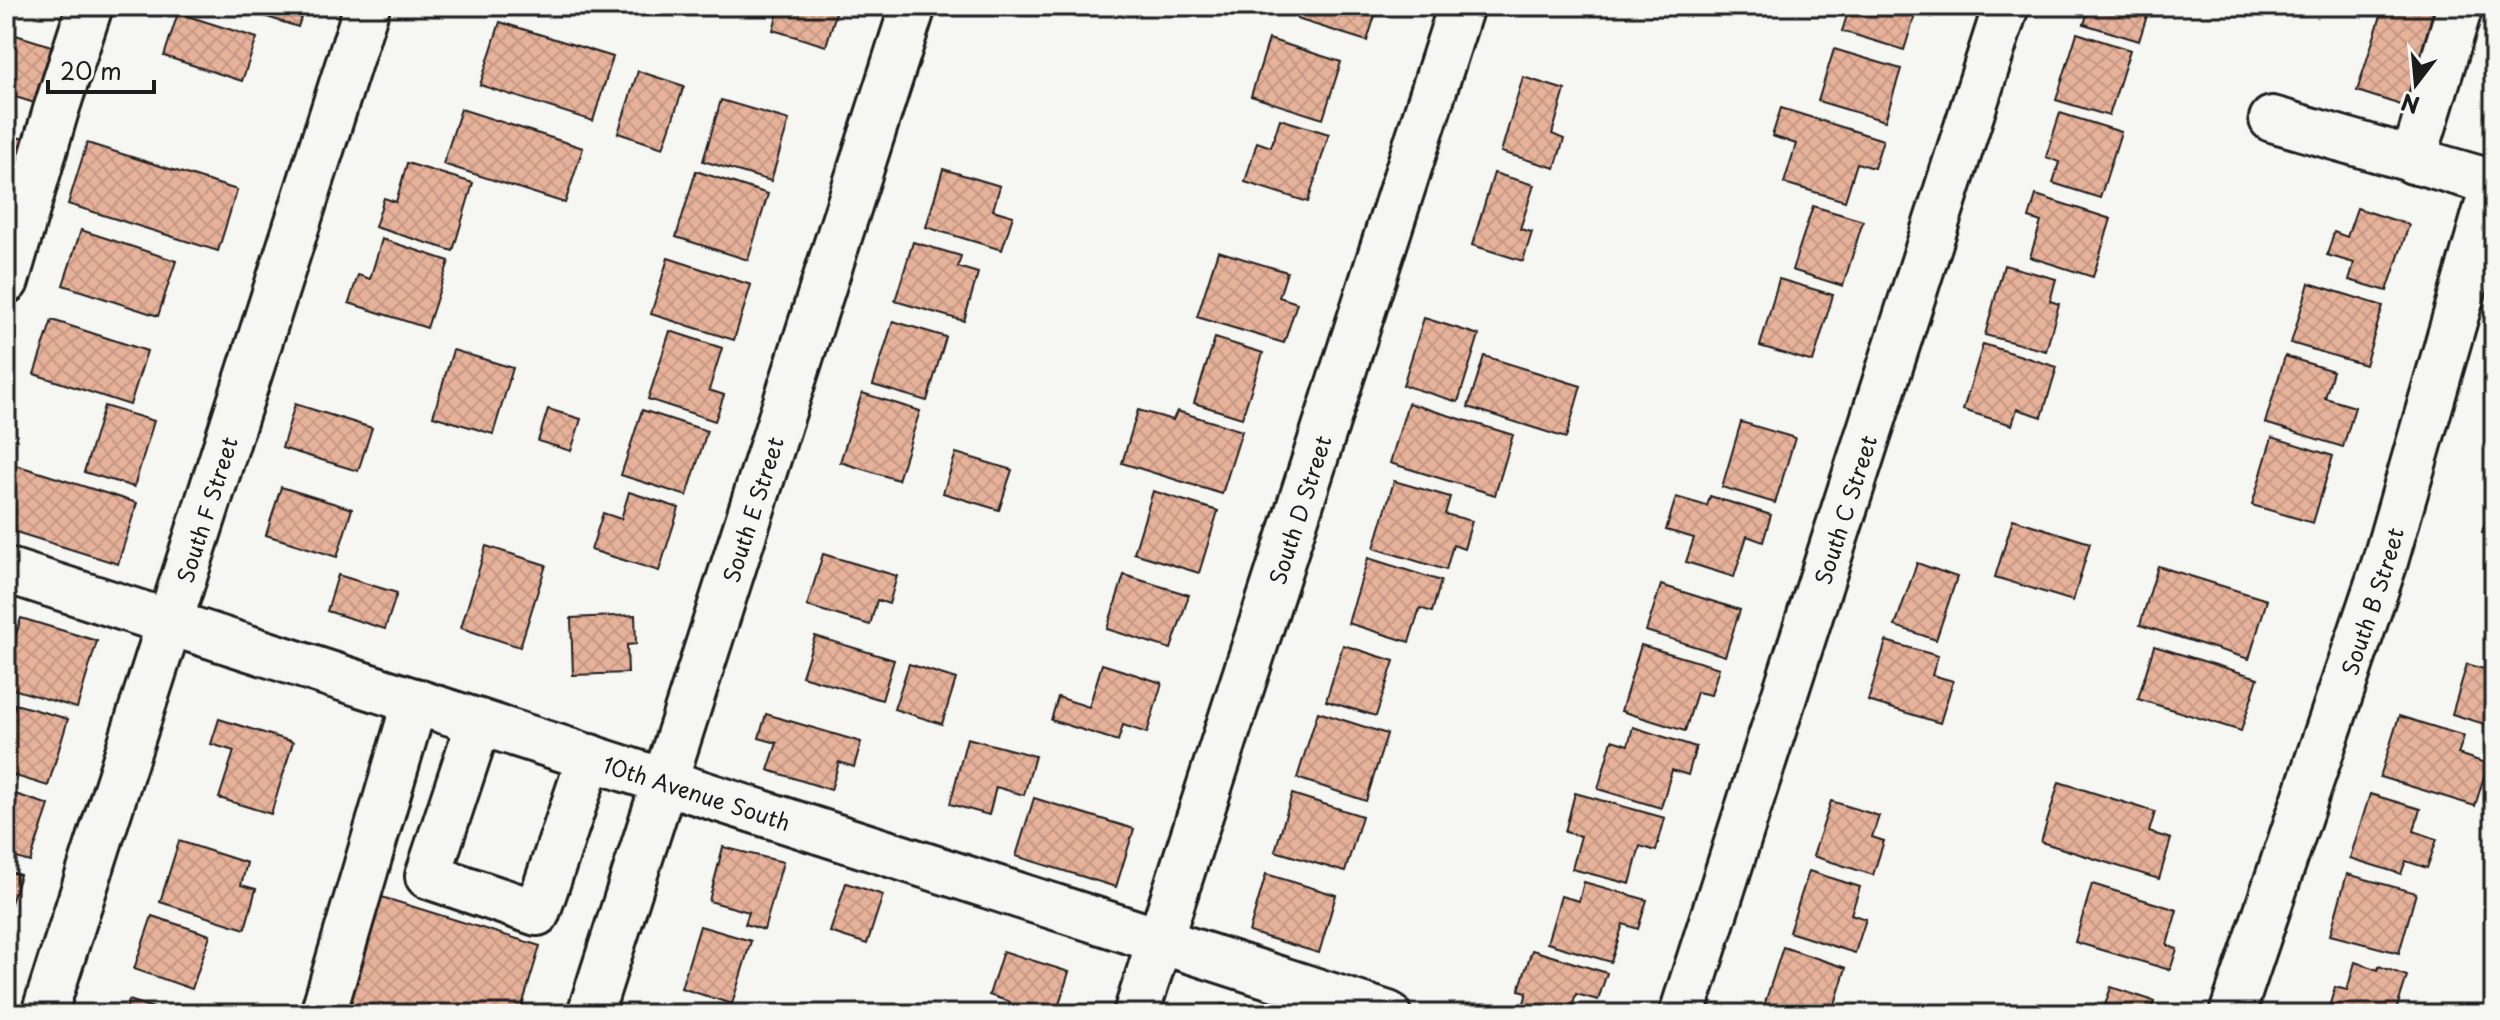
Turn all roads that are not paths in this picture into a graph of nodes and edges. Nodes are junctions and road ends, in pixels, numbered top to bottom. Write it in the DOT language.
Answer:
graph roads {
  1 [pos="90,6"];
  2 [pos="367,6"];
  3 [pos="913,6"];
  4 [pos="1461,6"];
  5 [pos="2006,6"];
  6 [pos="2460,6"];
  7 [pos="2272,119"];
  8 [pos="2413,161"];
  9 [pos="2494,183"];
  10 [pos="6,281"];
  11 [pos="6,570"];
  12 [pos="169,623"];
  13 [pos="415,701"];
  14 [pos="479,722"];
  15 [pos="590,757"];
  16 [pos="665,781"];
  17 [pos="1160,940"];
  18 [pos="44,1014"];
  19 [pos="323,1014"];
  20 [pos="590,1014"];
  21 [pos="1136,1014"];
  22 [pos="1388,1014"];
  23 [pos="1682,1014"];
  24 [pos="2232,1014"];
  1 -- 10 [label="street"];
  2 -- 12 [label="street, South F Street"];
  3 -- 16 [label="street, South E Street"];
  4 -- 17 [label="street, South D Street"];
  5 -- 23 [label="street, South C Street"];
  6 -- 8 [label="street"];
  7 -- 8 [label="street"];
  8 -- 9 [label="street"];
  9 -- 24 [label="street, South B Street"];
  11 -- 12 [label="street, 10th Avenue South"];
  12 -- 13 [label="street, 10th Avenue South"];
  12 -- 18 [label="street, South F Street"];
  13 -- 14 [label="street, 10th Avenue South"];
  13 -- 19 [label="street"];
  14 -- 15 [label="street, 10th Avenue South"];
  14 -- 15 [label="street"];
  15 -- 16 [label="street, 10th Avenue South"];
  16 -- 17 [label="street, 10th Avenue South"];
  16 -- 20 [label="street, South E Street"];
  17 -- 21 [label="street, South D Street"];
  17 -- 22 [label="street, 10th Avenue South"];
}
